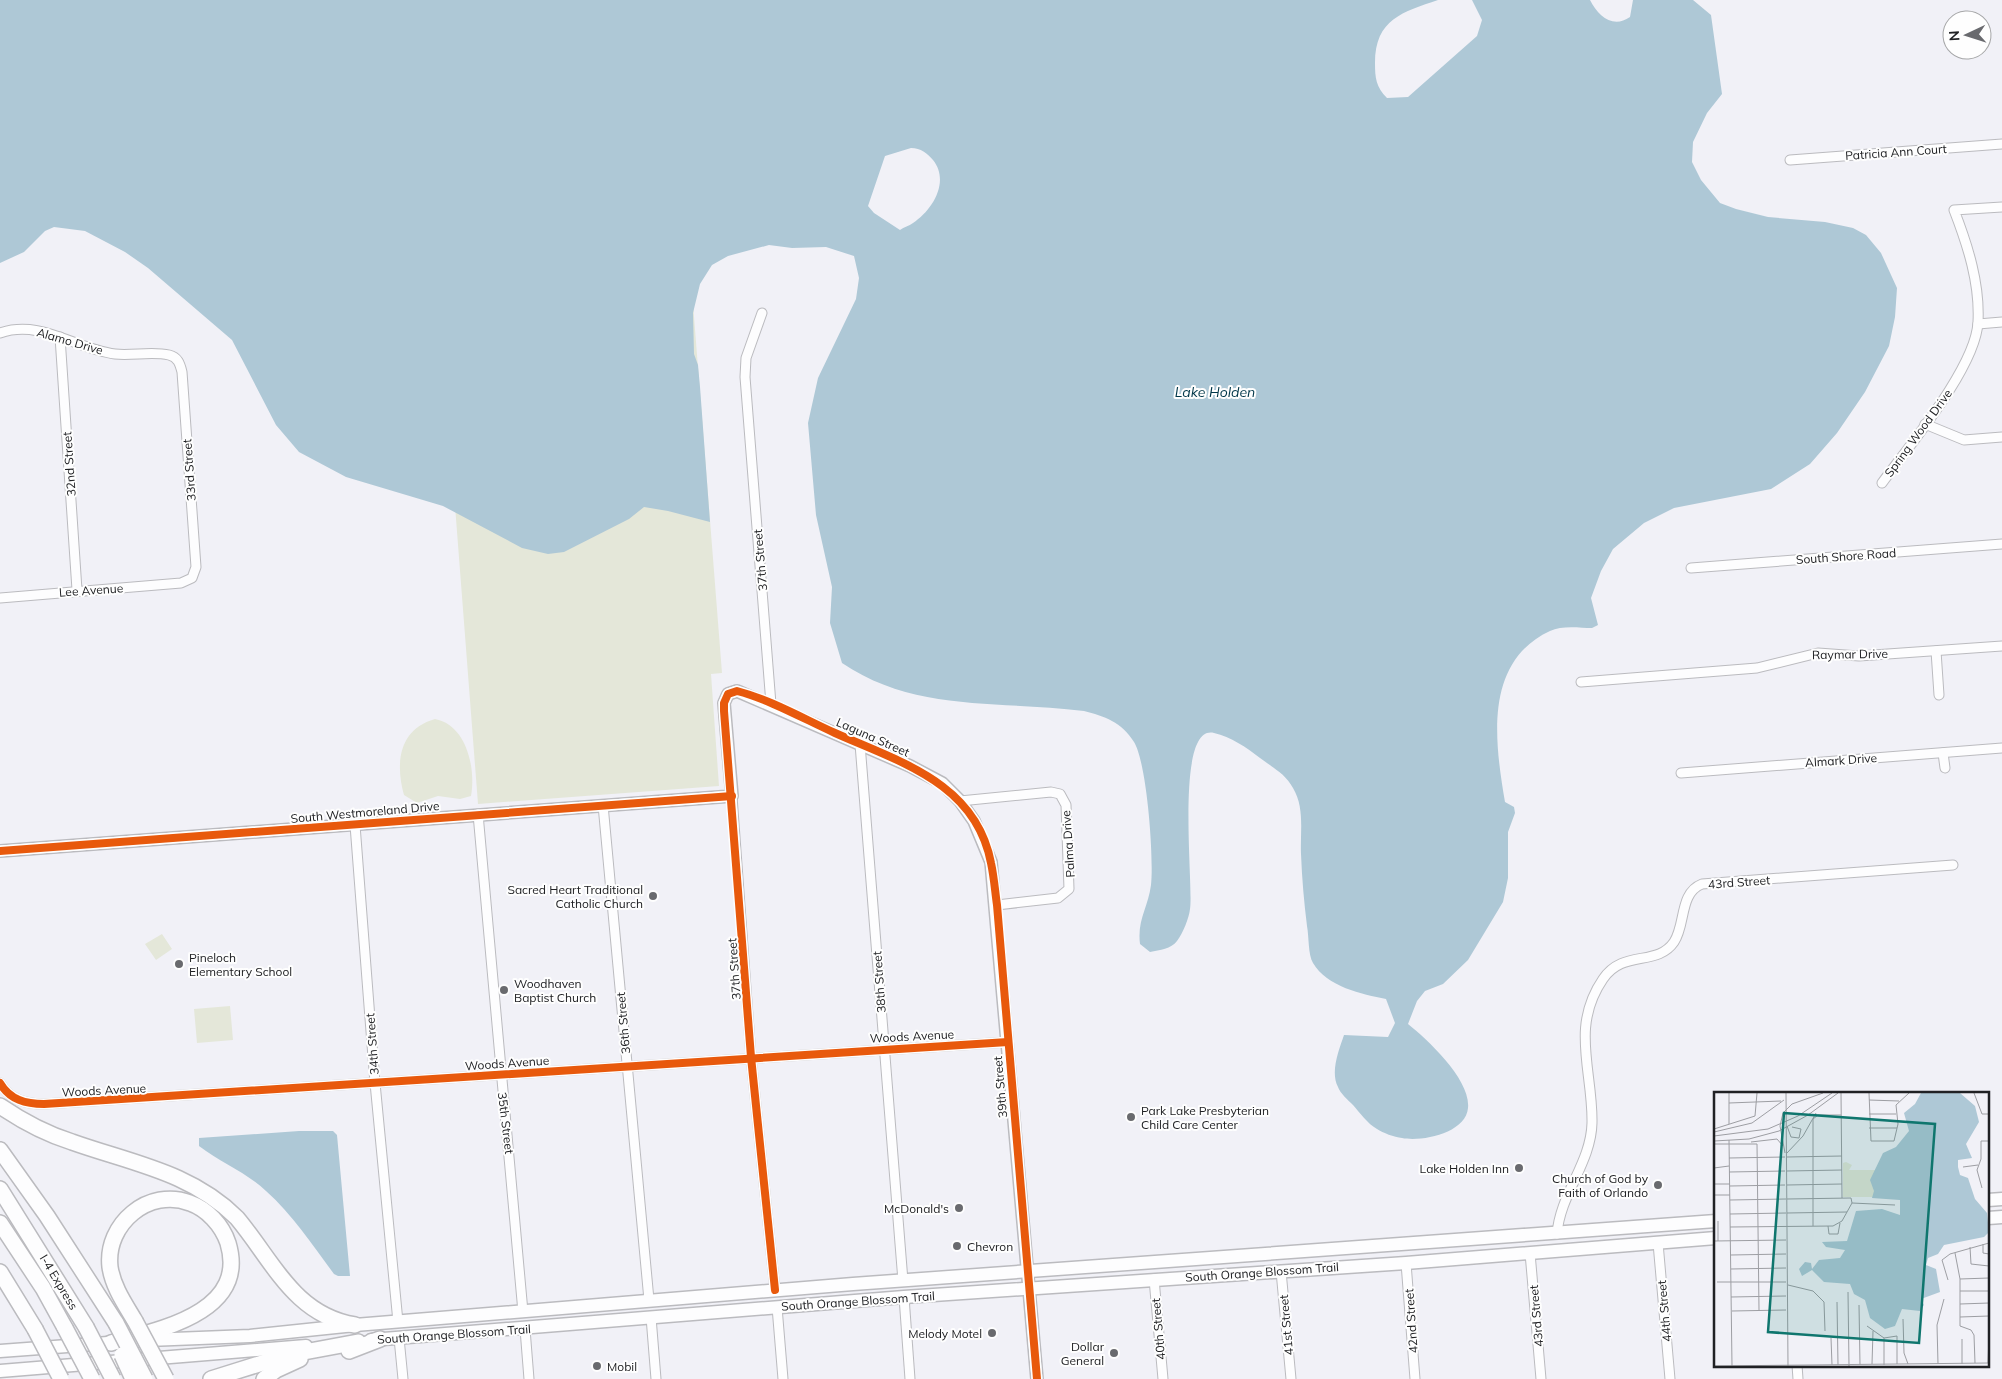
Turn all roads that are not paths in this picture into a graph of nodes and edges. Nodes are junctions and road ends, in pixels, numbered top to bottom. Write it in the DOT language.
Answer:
graph roads {
  1 [pos="2002,144"];
  2 [pos="1790,160"];
  3 [pos="2002,207"];
  4 [pos="762,313"];
  5 [pos="2002,322"];
  6 [pos="1978,324"];
  7 [pos="0,333"];
  8 [pos="60,337"];
  9 [pos="170,355"];
  10 [pos="1925,424"];
  11 [pos="2002,437"];
  12 [pos="1882,483"];
  13 [pos="2002,544"];
  14 [pos="1691,568"];
  15 [pos="181,583"];
  16 [pos="77,590"];
  17 [pos="0,598"];
  18 [pos="2002,646"];
  19 [pos="1936,651"];
  20 [pos="1581,682"];
  21 [pos="1939,695"];
  22 [pos="771,704"];
  23 [pos="860,744"];
  24 [pos="2002,748"];
  25 [pos="1943,753"];
  26 [pos="1945,768"];
  27 [pos="1681,773"];
  28 [pos="732,796"];
  29 [pos="960,801"];
  30 [pos="603,805"];
  31 [pos="478,814"];
  32 [pos="354,825"];
  33 [pos="0,851"];
  34 [pos="1953,865"];
  35 [pos="997,905"];
  36 [pos="1008,1042"];
  37 [pos="884,1049"];
  38 [pos="751,1057"];
  39 [pos="627,1065"];
  40 [pos="500,1076"];
  41 [pos="375,1083"];
  42 [pos="0,1084"];
  43 [pos="5,1101"];
  44 [pos="0,1150"];
  45 [pos="0,1189"];
  46 [pos="1714,1221"];
  47 [pos="0,1223"];
  48 [pos="1557,1234"];
  49 [pos="1714,1238"];
  50 [pos="1658,1243"];
  51 [pos="1306,1252"];
  52 [pos="1530,1253"];
  53 [pos="1406,1263"];
  54 [pos="1028,1271"];
  55 [pos="1281,1271"];
  56 [pos="0,1272"];
  57 [pos="1154,1279"];
  58 [pos="903,1281"];
  59 [pos="1029,1288"];
  60 [pos="775,1290"];
  61 [pos="904,1297"];
  62 [pos="649,1300"];
  63 [pos="626,1303"];
  64 [pos="777,1307"];
  65 [pos="524,1312"];
  66 [pos="651,1317"];
  67 [pos="398,1322"];
  68 [pos="112,1324"];
  69 [pos="355,1325"];
  70 [pos="525,1329"];
  71 [pos="399,1338"];
  72 [pos="380,1339"];
  73 [pos="358,1342"];
  74 [pos="111,1343"];
  75 [pos="0,1351"];
  76 [pos="1797,1366"];
  77 [pos="0,1371"];
  78 [pos="61,1379"];
  79 [pos="92,1379"];
  80 [pos="112,1379"];
  81 [pos="132,1379"];
  82 [pos="145,1379"];
  83 [pos="166,1379"];
  84 [pos="211,1379"];
  85 [pos="264,1379"];
  86 [pos="403,1379"];
  87 [pos="529,1379"];
  88 [pos="656,1379"];
  89 [pos="783,1379"];
  90 [pos="910,1379"];
  91 [pos="1037,1379"];
  92 [pos="1163,1379"];
  93 [pos="1291,1379"];
  94 [pos="1416,1379"];
  95 [pos="1541,1379"];
  96 [pos="1670,1379"];
  97 [pos="1798,1379"];
  1 -- 2 [label="street, Patricia Ann Court"];
  3 -- 6 [label="street, Spring Wood Drive"];
  4 -- 22 [label="street, 37th Street"];
  5 -- 6 [label="street"];
  6 -- 10 [label="street, Spring Wood Drive"];
  7 -- 8 [label="street, Alamo Drive"];
  8 -- 9 [label="street, Alamo Drive"];
  8 -- 16 [label="street, 32nd Street"];
  9 -- 15 [label="street, 33rd Street"];
  10 -- 11 [label="street"];
  10 -- 12 [label="street, Spring Wood Drive"];
  13 -- 14 [label="street, South Shore Road"];
  15 -- 16 [label="street, Lee Avenue"];
  16 -- 17 [label="street, Lee Avenue"];
  18 -- 19 [label="street, Raymar Drive"];
  19 -- 20 [label="street, Raymar Drive"];
  19 -- 21 [label="street"];
  22 -- 23 [label="street, Laguna Street"];
  22 -- 28 [label="street, 37th Street"];
  23 -- 29 [label="street, Laguna Street"];
  23 -- 37 [label="street, 38th Street"];
  24 -- 25 [label="street, Almark Drive"];
  25 -- 26 [label="street"];
  25 -- 27 [label="street, Almark Drive"];
  28 -- 30 [label="street, South Westmoreland Drive"];
  28 -- 38 [label="street, 37th Street"];
  29 -- 35 [label="street, 39th Street"];
  29 -- 35 [label="street, Palma Drive"];
  30 -- 31 [label="street, South Westmoreland Drive"];
  30 -- 39 [label="street, 36th Street"];
  31 -- 32 [label="street, South Westmoreland Drive"];
  31 -- 40 [label="street, 35th Street"];
  32 -- 33 [label="street, South Westmoreland Drive"];
  32 -- 41 [label="street, 34th Street"];
  34 -- 48 [label="street, 43rd Street"];
  35 -- 36 [label="street, 39th Street"];
  36 -- 37 [label="street, Woods Avenue"];
  36 -- 54 [label="street, 39th Street"];
  37 -- 38 [label="street, Woods Avenue"];
  37 -- 58 [label="street, 38th Street"];
  38 -- 39 [label="street, Woods Avenue"];
  38 -- 60 [label="street, 37th Street"];
  39 -- 40 [label="street, Woods Avenue"];
  39 -- 62 [label="street, 36th Street"];
  40 -- 41 [label="street, Woods Avenue"];
  40 -- 65 [label="street, 35th Street"];
  41 -- 43 [label="street, Woods Avenue"];
  41 -- 67 [label="street, 34th Street"];
  42 -- 43 [label="street"];
  43 -- 69 [label="highway"];
  44 -- 68 [label="highway"];
  45 -- 80 [label="highway, I-4 Express, bridge"];
  46 -- 48 [label="main road, South Orange Blossom Trail"];
  47 -- 79 [label="highway, I-4 Express, bridge"];
  48 -- 51 [label="main road, South Orange Blossom Trail"];
  49 -- 50 [label="main road, South Orange Blossom Trail"];
  50 -- 52 [label="main road, South Orange Blossom Trail"];
  50 -- 96 [label="street, 44th Street"];
  51 -- 54 [label="main road, South Orange Blossom Trail"];
  51 -- 55 [label="main road"];
  52 -- 53 [label="main road, South Orange Blossom Trail"];
  52 -- 95 [label="street, 43rd Street"];
  53 -- 55 [label="main road, South Orange Blossom Trail"];
  53 -- 94 [label="street, 42nd Street"];
  54 -- 58 [label="main road, South Orange Blossom Trail"];
  54 -- 59 [label="street, 39th Street"];
  55 -- 57 [label="main road, South Orange Blossom Trail"];
  55 -- 93 [label="street, 41st Street"];
  56 -- 78 [label="highway, bridge"];
  57 -- 59 [label="main road, South Orange Blossom Trail"];
  57 -- 92 [label="street, 40th Street"];
  58 -- 60 [label="main road, South Orange Blossom Trail"];
  59 -- 61 [label="main road, South Orange Blossom Trail"];
  59 -- 91 [label="street, 39th Street"];
  60 -- 62 [label="main road, South Orange Blossom Trail"];
  61 -- 64 [label="main road, South Orange Blossom Trail"];
  61 -- 90 [label="street"];
  62 -- 63 [label="main road, South Orange Blossom Trail"];
  63 -- 65 [label="main road, South Orange Blossom Trail"];
  63 -- 70 [label="main road"];
  64 -- 66 [label="main road, South Orange Blossom Trail"];
  64 -- 89 [label="street"];
  65 -- 67 [label="main road, South Orange Blossom Trail"];
  65 -- 71 [label="main road"];
  66 -- 70 [label="main road, South Orange Blossom Trail"];
  66 -- 88 [label="street"];
  67 -- 69 [label="main road, South Orange Blossom Trail"];
  68 -- 81 [label="highway, bridge"];
  68 -- 82 [label="highway, bridge"];
  69 -- 74 [label="main road, South Orange Blossom Trail"];
  70 -- 71 [label="main road, South Orange Blossom Trail"];
  70 -- 87 [label="street"];
  71 -- 72 [label="main road, South Orange Blossom Trail"];
  71 -- 86 [label="street"];
  72 -- 73 [label="main road, South Orange Blossom Trail"];
  72 -- 85 [label="highway"];
  73 -- 77 [label="main road, South Orange Blossom Trail"];
  73 -- 84 [label="highway"];
  74 -- 75 [label="main road, South Orange Blossom Trail"];
  74 -- 83 [label="highway, bridge"];
  76 -- 97 [label="street"];
}
